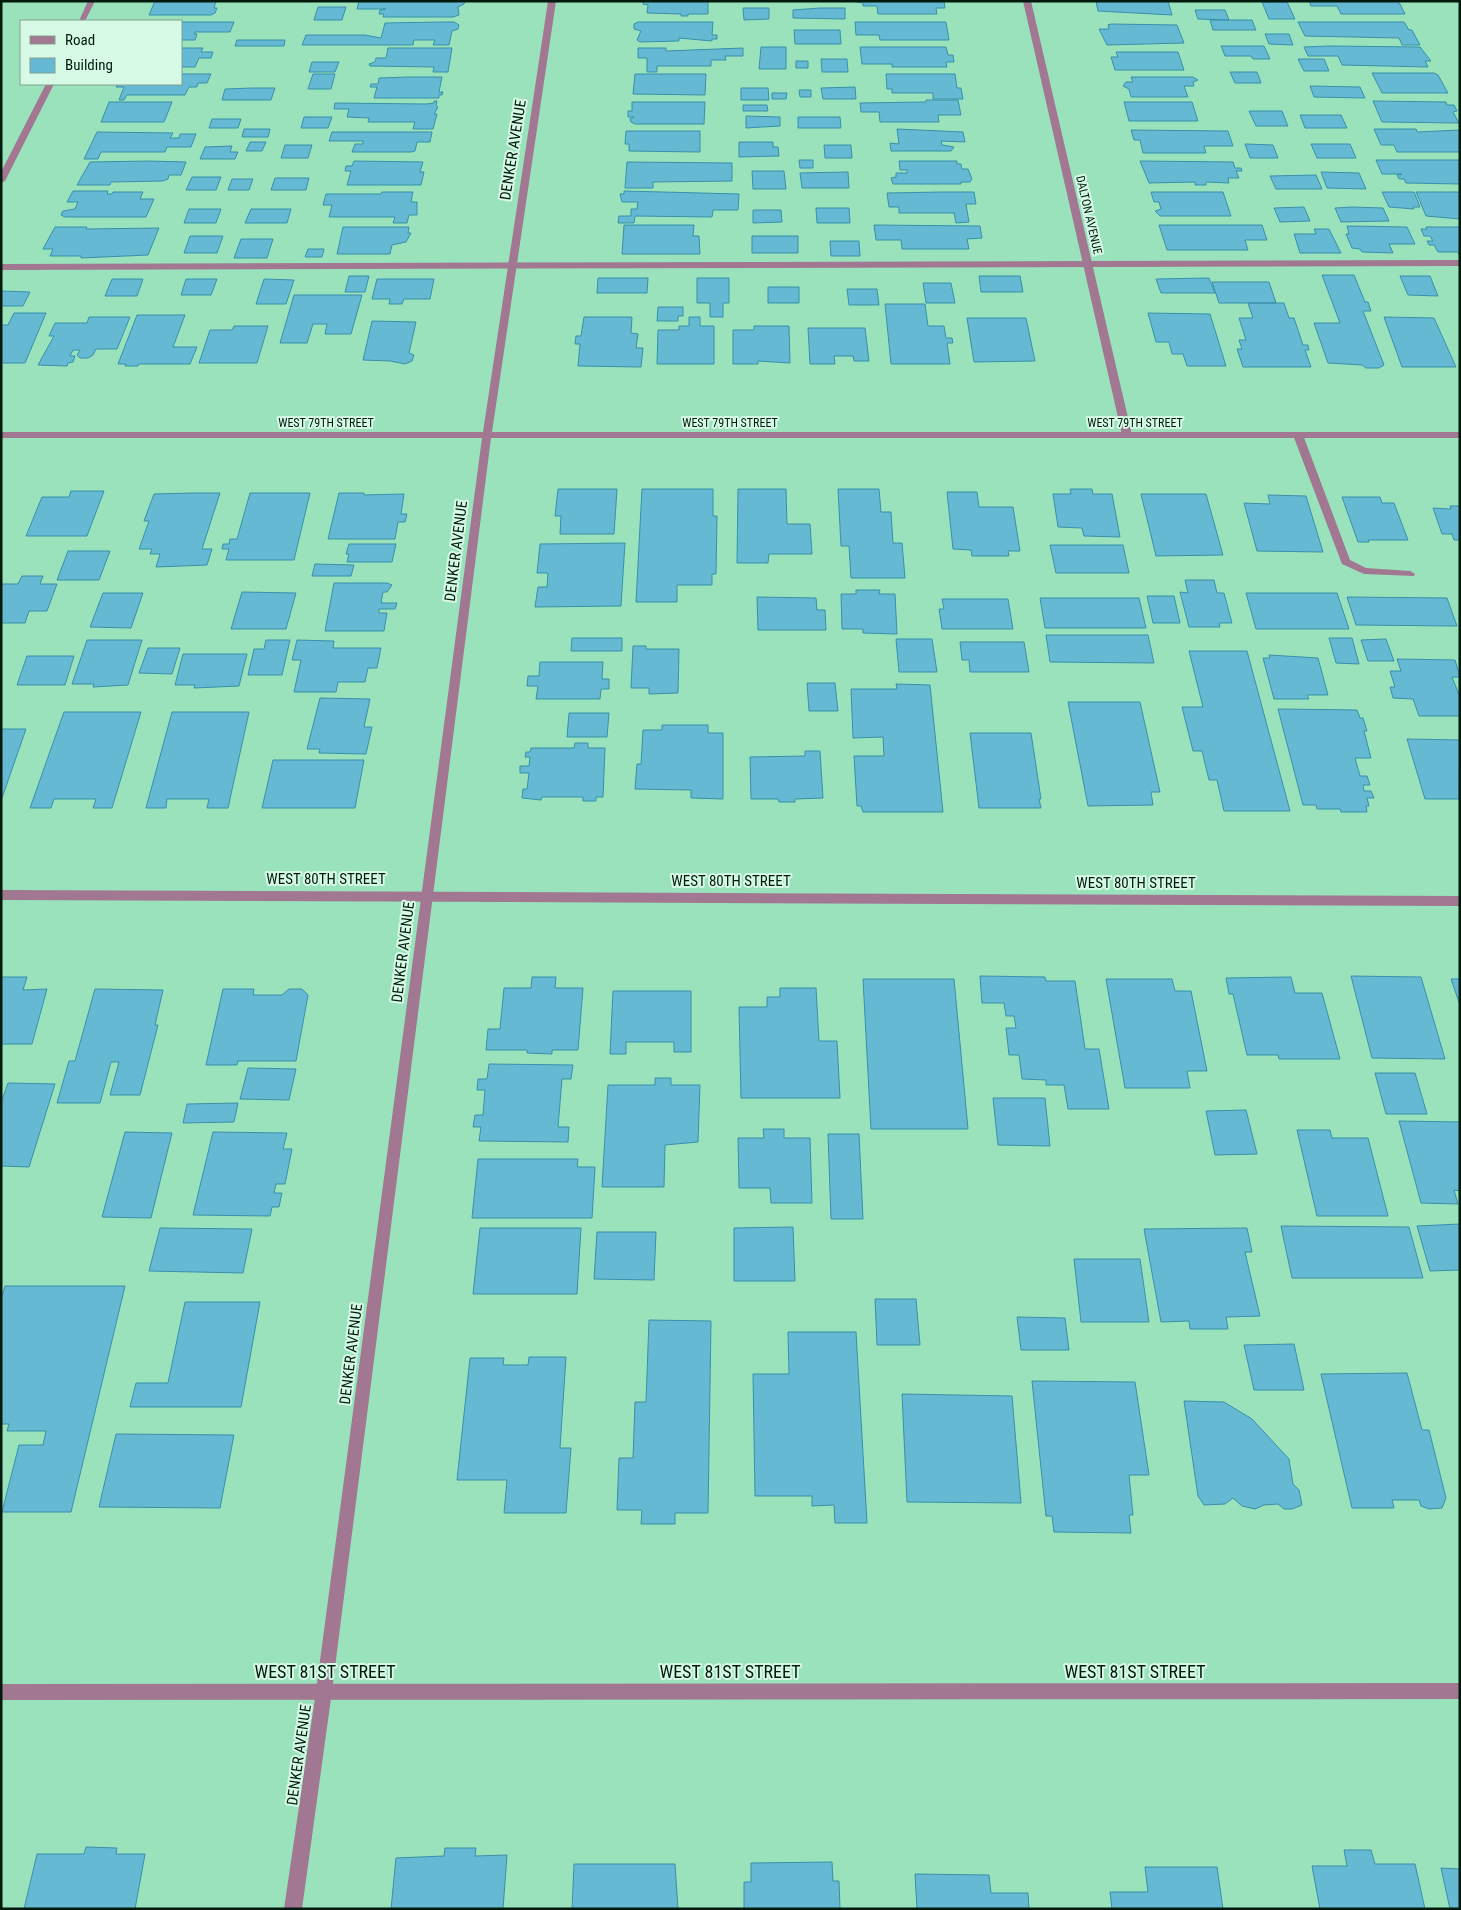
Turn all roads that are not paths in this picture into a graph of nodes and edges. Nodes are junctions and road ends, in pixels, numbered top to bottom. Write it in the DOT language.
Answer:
graph roads {
  1 [pos="92,1"];
  2 [pos="552,1"];
  3 [pos="1027,1"];
  4 [pos="82,20"];
  5 [pos="49,85"];
  6 [pos="1,181"];
  7 [pos="1087,262"];
  8 [pos="1460,263"];
  9 [pos="512,266"];
  10 [pos="1,267"];
  11 [pos="1126,435"];
  12 [pos="1298,435"];
  13 [pos="1460,435"];
  14 [pos="1,436"];
  15 [pos="487,436"];
  16 [pos="1410,574"];
  17 [pos="1,895"];
  18 [pos="427,896"];
  19 [pos="1460,901"];
  20 [pos="324,1691"];
  21 [pos="1460,1691"];
  22 [pos="1,1692"];
  23 [pos="293,1909"];
  1 -- 4 [label="street"];
  2 -- 9 [label="street, DENKER AVENUE"];
  3 -- 7 [label="street, DALTON AVENUE"];
  5 -- 6 [label="street"];
  7 -- 8 [label="street"];
  7 -- 9 [label="street"];
  7 -- 11 [label="street, DALTON AVENUE"];
  9 -- 10 [label="street"];
  9 -- 15 [label="street, DENKER AVENUE"];
  11 -- 12 [label="street, WEST 79TH STREET"];
  11 -- 15 [label="street, WEST 79TH STREET"];
  12 -- 13 [label="street, WEST 79TH STREET"];
  12 -- 16 [label="street"];
  14 -- 15 [label="street, WEST 79TH STREET"];
  15 -- 18 [label="street, DENKER AVENUE"];
  17 -- 18 [label="street, WEST 80TH STREET"];
  18 -- 19 [label="street, WEST 80TH STREET"];
  18 -- 20 [label="street, DENKER AVENUE"];
  20 -- 21 [label="street, WEST 81ST STREET"];
  20 -- 22 [label="street, WEST 81ST STREET"];
  20 -- 23 [label="street, DENKER AVENUE"];
}
